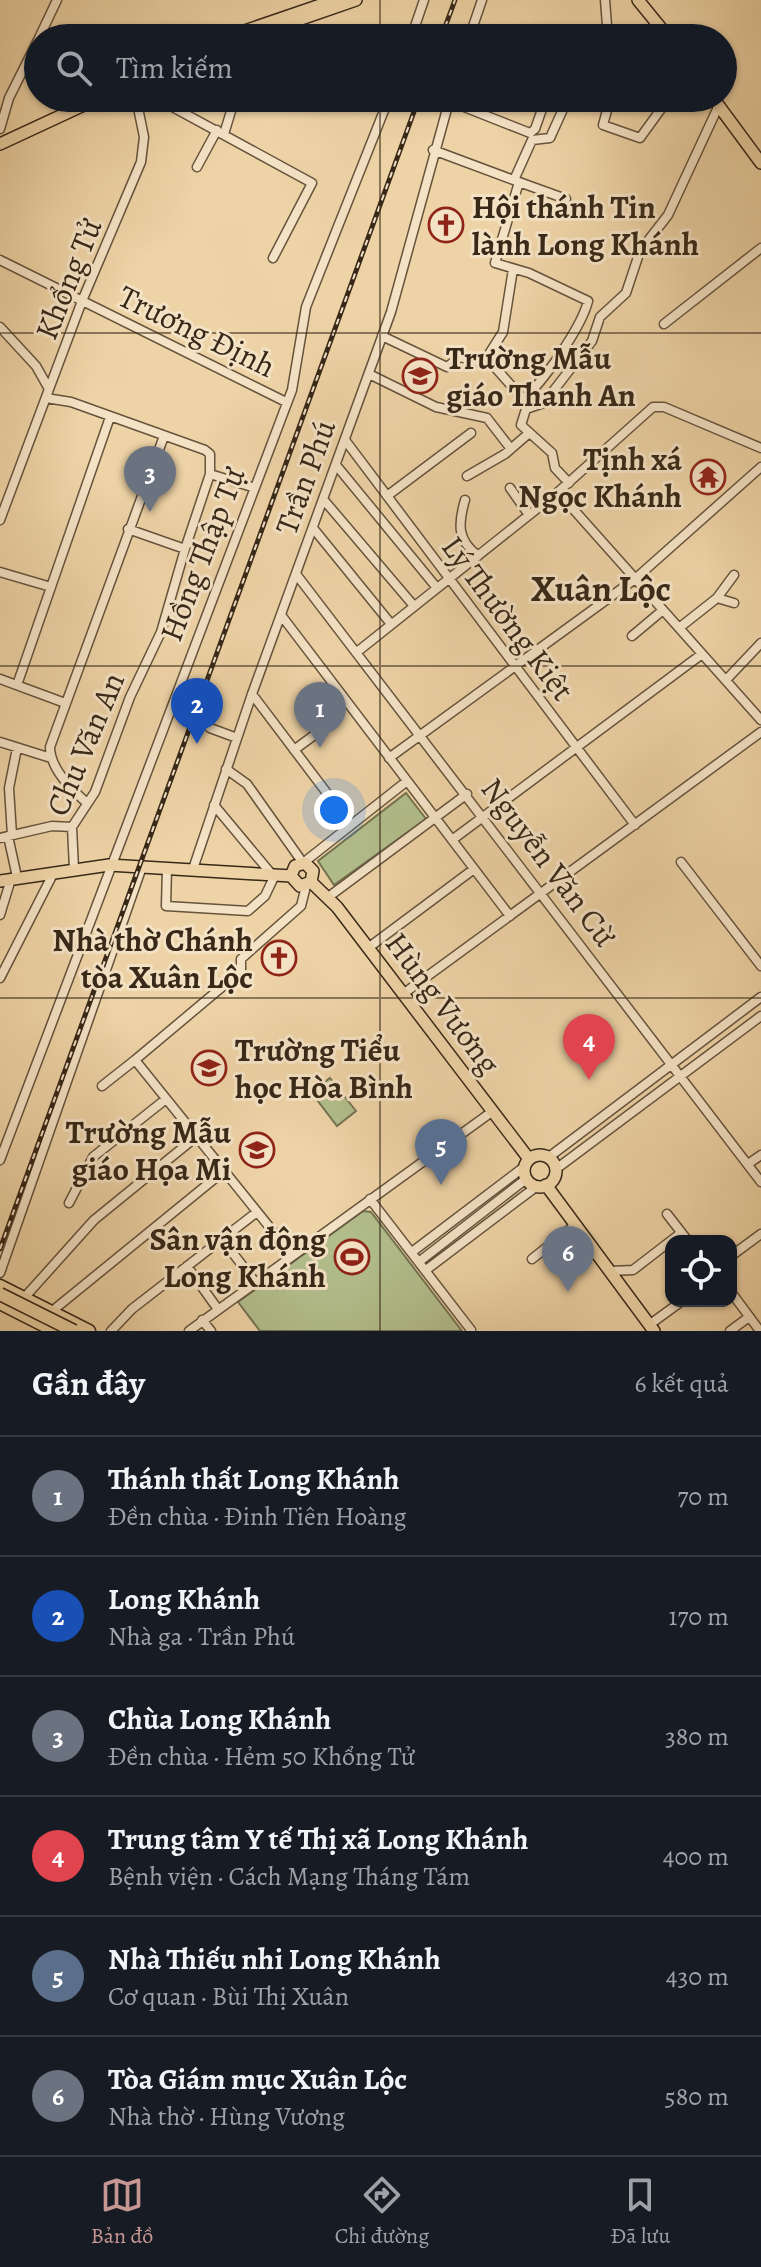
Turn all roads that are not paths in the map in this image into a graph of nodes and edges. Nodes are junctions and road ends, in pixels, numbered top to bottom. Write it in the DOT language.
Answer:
graph roads {
  1 [pos="57,0"];
  2 [pos="335,0"];
  3 [pos="356,0"];
  4 [pos="424,0"];
  5 [pos="482,0"];
  6 [pos="605,0"];
  7 [pos="638,0"];
  8 [pos="46,24"];
  9 [pos="265,24"];
  10 [pos="287,24"];
  11 [pos="416,24"];
  12 [pos="474,24"];
  13 [pos="607,24"];
  14 [pos="659,24"];
  15 [pos="24,64"];
  16 [pos="5,96"];
  17 [pos="52,112"];
  18 [pos="69,112"];
  19 [pos="139,112"];
  20 [pos="182,112"];
  21 [pos="229,112"];
  22 [pos="383,112"];
  23 [pos="445,112"];
  24 [pos="480,112"];
  25 [pos="541,112"];
  26 [pos="562,112"];
  27 [pos="607,112"];
  28 [pos="659,112"];
  29 [pos="712,112"];
  30 [pos="723,112"];
  31 [pos="0,129"];
  32 [pos="220,132"];
  33 [pos="0,137"];
  34 [pos="0,144"];
  35 [pos="433,150"];
  36 [pos="761,163"];
  37 [pos="197,167"];
  38 [pos="517,181"];
  39 [pos="566,199"];
  40 [pos="761,248"];
  41 [pos="273,258"];
  42 [pos="0,260"];
  43 [pos="513,269"];
  44 [pos="82,301"];
  45 [pos="586,309"];
  46 [pos="600,317"];
  47 [pos="664,324"];
  48 [pos="0,327"];
  49 [pos="382,336"];
  50 [pos="484,362"];
  51 [pos="369,374"];
  52 [pos="48,393"];
  53 [pos="523,399"];
  54 [pos="286,402"];
  55 [pos="526,409"];
  56 [pos="110,417"];
  57 [pos="471,433"];
  58 [pos="528,434"];
  59 [pos="164,436"];
  60 [pos="345,440"];
  61 [pos="761,448"];
  62 [pos="511,449"];
  63 [pos="336,465"];
  64 [pos="761,467"];
  65 [pos="210,474"];
  66 [pos="467,476"];
  67 [pos="569,483"];
  68 [pos="252,487"];
  69 [pos="510,488"];
  70 [pos="558,492"];
  71 [pos="387,496"];
  72 [pos="323,499"];
  73 [pos="465,500"];
  74 [pos="529,515"];
  75 [pos="0,520"];
  76 [pos="313,528"];
  77 [pos="128,529"];
  78 [pos="185,549"];
  79 [pos="478,556"];
  80 [pos="0,572"];
  81 [pos="296,574"];
  82 [pos="734,575"];
  83 [pos="449,579"];
  84 [pos="635,579"];
  85 [pos="51,587"];
  86 [pos="437,588"];
  87 [pos="717,598"];
  88 [pos="734,603"];
  89 [pos="414,606"];
  90 [pos="663,610"];
  91 [pos="281,615"];
  92 [pos="391,624"];
  93 [pos="679,628"];
  94 [pos="632,636"];
  95 [pos="761,643"];
  96 [pos="357,652"];
  97 [pos="702,654"];
  98 [pos="514,667"];
  99 [pos="0,679"];
  100 [pos="726,680"];
  101 [pos="17,685"];
  102 [pos="252,694"];
  103 [pos="65,703"];
  104 [pos="761,720"];
  105 [pos="210,728"];
  106 [pos="761,732"];
  107 [pos="421,735"];
  108 [pos="313,736"];
  109 [pos="237,738"];
  110 [pos="0,742"];
  111 [pos="576,747"];
  112 [pos="17,748"];
  113 [pos="294,750"];
  114 [pos="51,758"];
  115 [pos="389,758"];
  116 [pos="226,769"];
  117 [pos="407,781"];
  118 [pos="467,794"];
  119 [pos="87,803"];
  120 [pos="214,805"];
  121 [pos="484,816"];
  122 [pos="435,818"];
  123 [pos="351,825"];
  124 [pos="635,825"];
  125 [pos="72,827"];
  126 [pos="7,836"];
  127 [pos="452,840"];
  128 [pos="681,862"];
  129 [pos="303,863"];
  130 [pos="109,865"];
  131 [pos="142,867"];
  132 [pos="167,868"];
  133 [pos="74,869"];
  134 [pos="193,869"];
  135 [pos="474,869"];
  136 [pos="54,871"];
  137 [pos="291,876"];
  138 [pos="274,877"];
  139 [pos="9,879"];
  140 [pos="308,884"];
  141 [pos="543,892"];
  142 [pos="327,898"];
  143 [pos="0,915"];
  144 [pos="510,916"];
  145 [pos="368,948"];
  146 [pos="761,966"];
  147 [pos="0,978"];
  148 [pos="403,994"];
  149 [pos="761,997"];
  150 [pos="761,1016"];
  151 [pos="135,1060"];
  152 [pos="672,1064"];
  153 [pos="680,1076"];
  154 [pos="102,1086"];
  155 [pos="166,1099"];
  156 [pos="493,1111"];
  157 [pos="196,1137"];
  158 [pos="761,1155"];
  159 [pos="549,1157"];
  160 [pos="0,1160"];
  161 [pos="748,1164"];
  162 [pos="526,1168"];
  163 [pos="556,1169"];
  164 [pos="224,1171"];
  165 [pos="761,1182"];
  166 [pos="541,1186"];
  167 [pos="370,1199"];
  168 [pos="69,1203"];
  169 [pos="257,1212"];
  170 [pos="667,1214"];
  171 [pos="575,1225"];
  172 [pos="681,1233"];
  173 [pos="761,1234"];
  174 [pos="222,1239"];
  175 [pos="412,1252"];
  176 [pos="737,1252"];
  177 [pos="292,1255"];
  178 [pos="532,1259"];
  179 [pos="420,1261"];
  180 [pos="187,1266"];
  181 [pos="426,1270"];
  182 [pos="609,1270"];
  183 [pos="0,1273"];
  184 [pos="255,1282"];
  185 [pos="0,1286"];
  186 [pos="0,1294"];
  187 [pos="24,1298"];
  188 [pos="737,1300"];
  189 [pos="0,1303"];
  190 [pos="675,1307"];
  191 [pos="217,1308"];
  192 [pos="51,1312"];
  193 [pos="749,1317"];
  194 [pos="202,1320"];
  195 [pos="39,1327"];
  196 [pos="652,1328"];
  197 [pos="471,1330"];
  198 [pos="55,1331"];
  199 [pos="74,1331"];
  200 [pos="89,1331"];
  201 [pos="111,1331"];
  202 [pos="189,1331"];
  203 [pos="211,1331"];
  204 [pos="730,1331"];
  205 [pos="760,1331"];
  1 -- 8 [label="street"];
  2 -- 9 [label="main road"];
  3 -- 10 [label="main road"];
  4 -- 11 [label="street"];
  5 -- 12 [label="street"];
  6 -- 13 [label="street"];
  7 -- 14 [label="main road"];
  15 -- 16 [label="street"];
  16 -- 31 [label="street"];
  17 -- 33 [label="main road"];
  18 -- 34 [label="main road"];
  19 -- 44 [label="street, Khổng Tử"];
  20 -- 32 [label="street"];
  21 -- 32 [label="street"];
  22 -- 54 [label="street, Hồng Thập Tự"];
  23 -- 35 [label="street, Trần Phú"];
  24 -- 25 [label="street"];
  26 -- 38 [label="street"];
  27 -- 28 [label="street"];
  29 -- 46 [label="street"];
  30 -- 36 [label="main road"];
  32 -- 37 [label="street"];
  32 -- 41 [label="street"];
  35 -- 38 [label="street"];
  35 -- 49 [label="street, Trần Phú"];
  38 -- 39 [label="street"];
  38 -- 43 [label="street"];
  40 -- 47 [label="street"];
  42 -- 44 [label="street, Trương Định"];
  43 -- 45 [label="street"];
  43 -- 50 [label="street"];
  44 -- 52 [label="street, Khổng Tử"];
  44 -- 54 [label="street, Trương Định"];
  45 -- 46 [label="street"];
  45 -- 53 [label="street"];
  46 -- 55 [label="street"];
  48 -- 52 [label="street"];
  49 -- 50 [label="street"];
  49 -- 51 [label="street, Trần Phú"];
  50 -- 53 [label="street"];
  51 -- 60 [label="street, Trần Phú"];
  51 -- 62 [label="street"];
  52 -- 56 [label="street"];
  52 -- 75 [label="street, Khổng Tử"];
  53 -- 55 [label="street"];
  54 -- 68 [label="street, Hồng Thập Tự"];
  55 -- 58 [label="street"];
  56 -- 59 [label="street"];
  56 -- 85 [label="street"];
  57 -- 71 [label="street"];
  58 -- 62 [label="street"];
  58 -- 67 [label="street"];
  59 -- 65 [label="street"];
  59 -- 77 [label="street"];
  60 -- 63 [label="street, Trần Phú"];
  60 -- 71 [label="street, Lý Thường Kiệt"];
  61 -- 67 [label="street"];
  62 -- 66 [label="street"];
  63 -- 72 [label="street, Trần Phú"];
  63 -- 86 [label="street"];
  64 -- 84 [label="street"];
  65 -- 68 [label="street"];
  65 -- 78 [label="street, Chu Văn An"];
  67 -- 70 [label="street"];
  68 -- 130 [label="street, Hồng Thập Tự"];
  69 -- 74 [label="street"];
  70 -- 74 [label="street"];
  70 -- 84 [label="street"];
  71 -- 83 [label="street, Lý Thường Kiệt"];
  72 -- 76 [label="street, Trần Phú"];
  72 -- 89 [label="street"];
  73 -- 79 [label="street"];
  74 -- 79 [label="street"];
  76 -- 81 [label="street, Trần Phú"];
  76 -- 92 [label="street"];
  77 -- 78 [label="street"];
  77 -- 103 [label="street"];
  78 -- 119 [label="street, Chu Văn An"];
  79 -- 83 [label="street"];
  80 -- 85 [label="street"];
  81 -- 91 [label="street, Trần Phú"];
  81 -- 96 [label="street, Nguyễn Văn Cừ"];
  82 -- 87 [label="street"];
  83 -- 86 [label="street"];
  83 -- 98 [label="street, Lý Thường Kiệt"];
  84 -- 90 [label="street"];
  84 -- 98 [label="street"];
  85 -- 101 [label="street"];
  86 -- 89 [label="street"];
  87 -- 88 [label="street"];
  87 -- 93 [label="street"];
  89 -- 92 [label="street"];
  90 -- 93 [label="street"];
  90 -- 94 [label="street"];
  91 -- 102 [label="street, Trần Phú"];
  91 -- 115 [label="street"];
  92 -- 96 [label="street"];
  93 -- 97 [label="street"];
  95 -- 100 [label="street"];
  96 -- 107 [label="street, Nguyễn Văn Cừ"];
  97 -- 100 [label="street"];
  97 -- 111 [label="street"];
  98 -- 107 [label="street"];
  98 -- 111 [label="street, Lý Thường Kiệt"];
  99 -- 101 [label="street"];
  100 -- 104 [label="street"];
  101 -- 103 [label="street"];
  102 -- 109 [label="street, Trần Phú"];
  102 -- 113 [label="street"];
  103 -- 114 [label="street"];
  105 -- 109 [label="street"];
  106 -- 124 [label="street"];
  107 -- 115 [label="street"];
  107 -- 118 [label="street, Nguyễn Văn Cừ"];
  108 -- 113 [label="street"];
  109 -- 116 [label="street, Trần Phú"];
  110 -- 112 [label="street"];
  111 -- 121 [label="street"];
  111 -- 124 [label="street, Lý Thường Kiệt"];
  112 -- 114 [label="street"];
  112 -- 126 [label="street"];
  113 -- 123 [label="street"];
  114 -- 119 [label="street"];
  115 -- 117 [label="street"];
  116 -- 120 [label="street, Trần Phú"];
  116 -- 129 [label="street"];
  117 -- 122 [label="street"];
  117 -- 123 [label="street"];
  118 -- 121 [label="street, Nguyễn Văn Cừ"];
  118 -- 122 [label="street"];
  119 -- 125 [label="street, Chu Văn An"];
  120 -- 134 [label="street, Trần Phú"];
  120 -- 138 [label="street"];
  121 -- 127 [label="street"];
  121 -- 141 [label="street, Nguyễn Văn Cừ"];
  122 -- 127 [label="street"];
  122 -- 142 [label="street"];
  123 -- 129 [label="street"];
  124 -- 141 [label="street"];
  125 -- 126 [label="street"];
  125 -- 133 [label="street, Chu Văn An"];
  126 -- 139 [label="street"];
  127 -- 135 [label="street"];
  128 -- 146 [label="street"];
  129 -- 137 [label="main road"];
  129 -- 140 [label="main road"];
  130 -- 131 [label="main road"];
  130 -- 133 [label="main road"];
  130 -- 160 [label="street, Hồng Thập Tự"];
  131 -- 132 [label="main road"];
  131 -- 183 [label="street"];
  132 -- 134 [label="main road"];
  132 -- 138 [label="street"];
  133 -- 136 [label="main road"];
  134 -- 138 [label="main road"];
  135 -- 144 [label="street"];
  135 -- 145 [label="street"];
  136 -- 139 [label="main road"];
  136 -- 147 [label="street"];
  137 -- 138 [label="main road"];
  137 -- 140 [label="main road"];
  139 -- 143 [label="street"];
  140 -- 142 [label="main road, Hùng Vương"];
  140 -- 151 [label="street"];
  141 -- 144 [label="street"];
  141 -- 152 [label="street, Nguyễn Văn Cừ"];
  142 -- 145 [label="main road, Hùng Vương"];
  144 -- 148 [label="street"];
  145 -- 148 [label="main road, Hùng Vương"];
  148 -- 156 [label="main road, Hùng Vương"];
  149 -- 152 [label="street"];
  150 -- 153 [label="street"];
  151 -- 154 [label="street"];
  151 -- 155 [label="street"];
  152 -- 153 [label="street, Nguyễn Văn Cừ"];
  152 -- 159 [label="street"];
  153 -- 161 [label="street, Nguyễn Văn Cừ"];
  153 -- 163 [label="street"];
  155 -- 157 [label="street"];
  155 -- 168 [label="street"];
  156 -- 162 [label="main road, Hùng Vương"];
  156 -- 167 [label="street"];
  157 -- 164 [label="street"];
  157 -- 187 [label="street"];
  158 -- 161 [label="street"];
  159 -- 162 [label="main road"];
  159 -- 163 [label="main road"];
  161 -- 165 [label="street, Nguyễn Văn Cừ"];
  162 -- 166 [label="main road"];
  162 -- 175 [label="street"];
  162 -- 179 [label="street"];
  163 -- 166 [label="main road"];
  164 -- 169 [label="street"];
  164 -- 192 [label="street"];
  166 -- 171 [label="main road"];
  166 -- 181 [label="street"];
  167 -- 175 [label="street"];
  167 -- 177 [label="street"];
  169 -- 174 [label="street"];
  169 -- 177 [label="street"];
  170 -- 172 [label="street"];
  171 -- 178 [label="street"];
  171 -- 182 [label="main road"];
  172 -- 182 [label="street"];
  173 -- 176 [label="street"];
  174 -- 180 [label="street"];
  174 -- 184 [label="street"];
  175 -- 179 [label="street"];
  177 -- 184 [label="street"];
  179 -- 181 [label="street"];
  180 -- 191 [label="street"];
  180 -- 201 [label="street"];
  181 -- 197 [label="street"];
  182 -- 196 [label="main road"];
  184 -- 191 [label="street"];
  185 -- 187 [label="highway"];
  186 -- 199 [label="highway, bridge"];
  187 -- 192 [label="highway"];
  188 -- 193 [label="street"];
  189 -- 195 [label="highway"];
  190 -- 196 [label="street"];
  191 -- 194 [label="street"];
  192 -- 195 [label="highway"];
  192 -- 200 [label="highway"];
  193 -- 204 [label="street"];
  193 -- 205 [label="street"];
  194 -- 202 [label="street"];
  194 -- 203 [label="street"];
  195 -- 198 [label="highway"];
}
